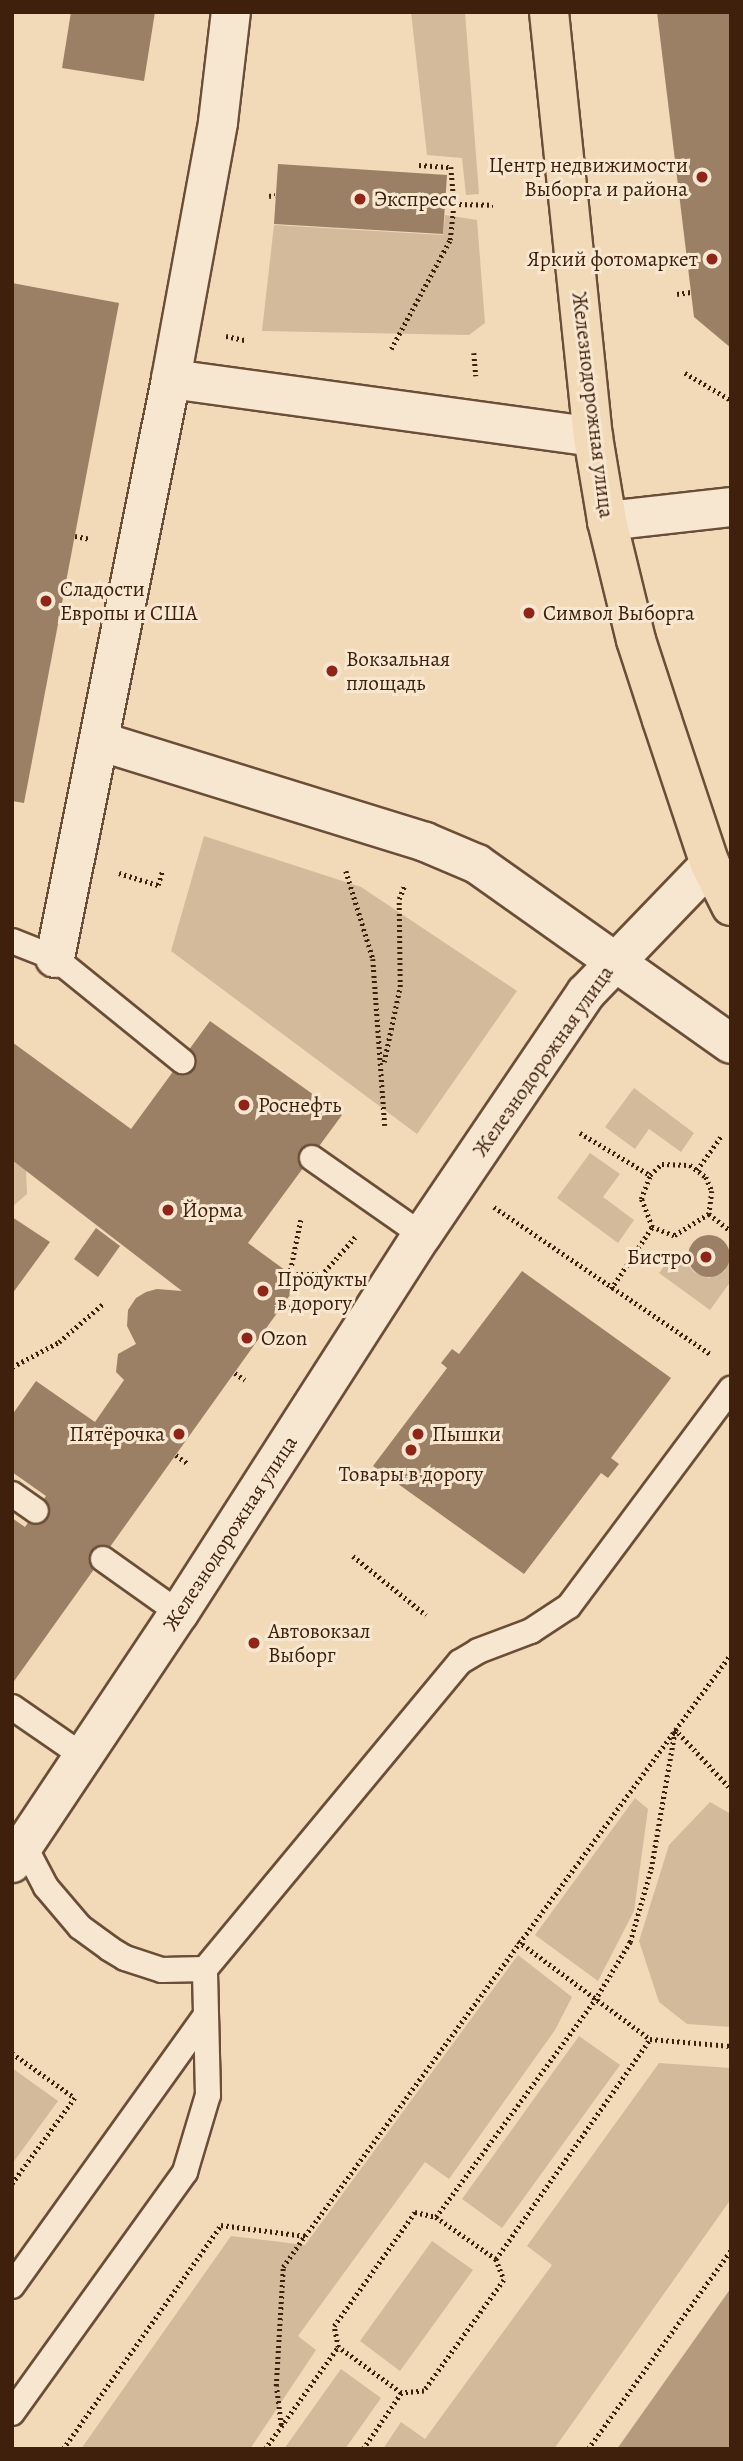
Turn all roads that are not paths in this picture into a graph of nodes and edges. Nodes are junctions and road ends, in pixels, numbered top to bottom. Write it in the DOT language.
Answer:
graph roads {
  1 [pos="232,12"];
  2 [pos="549,12"];
  3 [pos="171,379"];
  4 [pos="593,437"];
  5 [pos="731,507"];
  6 [pos="607,521"];
  7 [pos="99,741"];
  8 [pos="710,864"];
  9 [pos="731,906"];
  10 [pos="12,941"];
  11 [pos="55,958"];
  12 [pos="615,961"];
  13 [pos="731,1044"];
  14 [pos="182,1061"];
  15 [pos="312,1158"];
  16 [pos="422,1235"];
  17 [pos="731,1389"];
  18 [pos="12,1494"];
  19 [pos="36,1511"];
  20 [pos="103,1559"];
  21 [pos="179,1613"];
  22 [pos="12,1707"];
  23 [pos="83,1756"];
  24 [pos="18,1854"];
  25 [pos="205,1969"];
  26 [pos="206,2015"];
  27 [pos="12,2286"];
  28 [pos="12,2413"];
  1 -- 3 [label="street"];
  2 -- 4 [label="main road, Железнодорожная улица"];
  3 -- 4 [label="street"];
  3 -- 7 [label="street"];
  4 -- 6 [label="main road, Железнодорожная улица"];
  5 -- 6 [label="street"];
  6 -- 8 [label="main road, Железнодорожная улица"];
  7 -- 11 [label="street"];
  7 -- 12 [label="street"];
  8 -- 9 [label="main road"];
  8 -- 12 [label="street, Железнодорожная улица"];
  10 -- 11 [label="lane"];
  11 -- 14 [label="lane"];
  12 -- 13 [label="street"];
  12 -- 16 [label="street, Железнодорожная улица"];
  15 -- 16 [label="lane"];
  16 -- 21 [label="street, Железнодорожная улица"];
  17 -- 25 [label="lane"];
  18 -- 19 [label="lane"];
  20 -- 21 [label="lane"];
  21 -- 23 [label="street, Железнодорожная улица"];
  22 -- 23 [label="lane"];
  23 -- 24 [label="street, Железнодорожная улица"];
  24 -- 25 [label="lane"];
  25 -- 26 [label="lane"];
  26 -- 27 [label="lane"];
  26 -- 28 [label="lane"];
}
